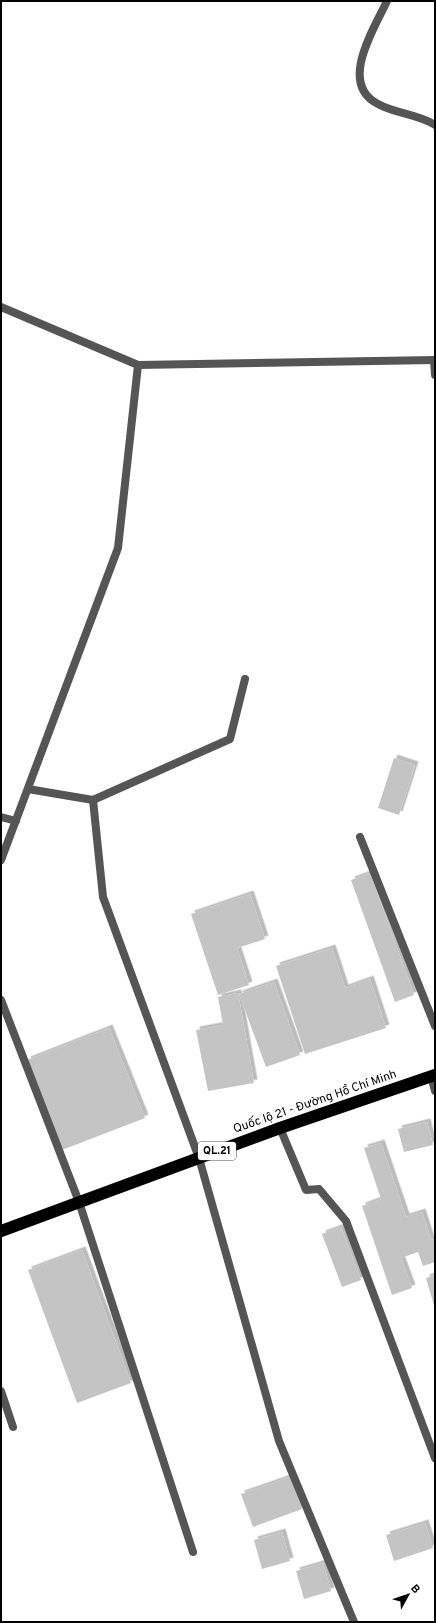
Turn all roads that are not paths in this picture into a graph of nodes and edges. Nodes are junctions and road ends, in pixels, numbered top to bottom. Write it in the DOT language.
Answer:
graph roads {
  1 [pos="386,1"];
  2 [pos="435,126"];
  3 [pos="1,307"];
  4 [pos="435,360"];
  5 [pos="138,365"];
  6 [pos="435,375"];
  7 [pos="244,679"];
  8 [pos="28,789"];
  9 [pos="93,800"];
  10 [pos="1,817"];
  11 [pos="16,821"];
  12 [pos="360,837"];
  13 [pos="1,860"];
  14 [pos="1,1000"];
  15 [pos="435,1026"];
  16 [pos="433,1076"];
  17 [pos="435,1091"];
  18 [pos="280,1128"];
  19 [pos="199,1158"];
  20 [pos="79,1202"];
  21 [pos="1,1231"];
  22 [pos="1,1391"];
  23 [pos="13,1427"];
  24 [pos="435,1458"];
  25 [pos="193,1552"];
  26 [pos="354,1622"];
  1 -- 2 [label="street"];
  3 -- 5 [label="street"];
  4 -- 5 [label="street"];
  4 -- 6 [label="street"];
  5 -- 8 [label="street"];
  7 -- 9 [label="street"];
  8 -- 9 [label="street"];
  8 -- 11 [label="street"];
  9 -- 19 [label="street"];
  10 -- 11 [label="street"];
  11 -- 13 [label="street"];
  12 -- 15 [label="street"];
  14 -- 20 [label="street"];
  16 -- 17 [label="street"];
  16 -- 18 [label="highway, Quốc lộ 21 - Đường Hồ Chí Minh / QL.21"];
  18 -- 19 [label="highway, Quốc lộ 21 - Đường Hồ Chí Minh / QL.21"];
  18 -- 24 [label="street"];
  19 -- 20 [label="highway, Quốc lộ 21 - Đường Hồ Chí Minh / QL.21"];
  19 -- 26 [label="street"];
  20 -- 21 [label="highway, Quốc lộ 21 - Đường Hồ Chí Minh / QL.21"];
  20 -- 25 [label="street"];
  22 -- 23 [label="street"];
}
